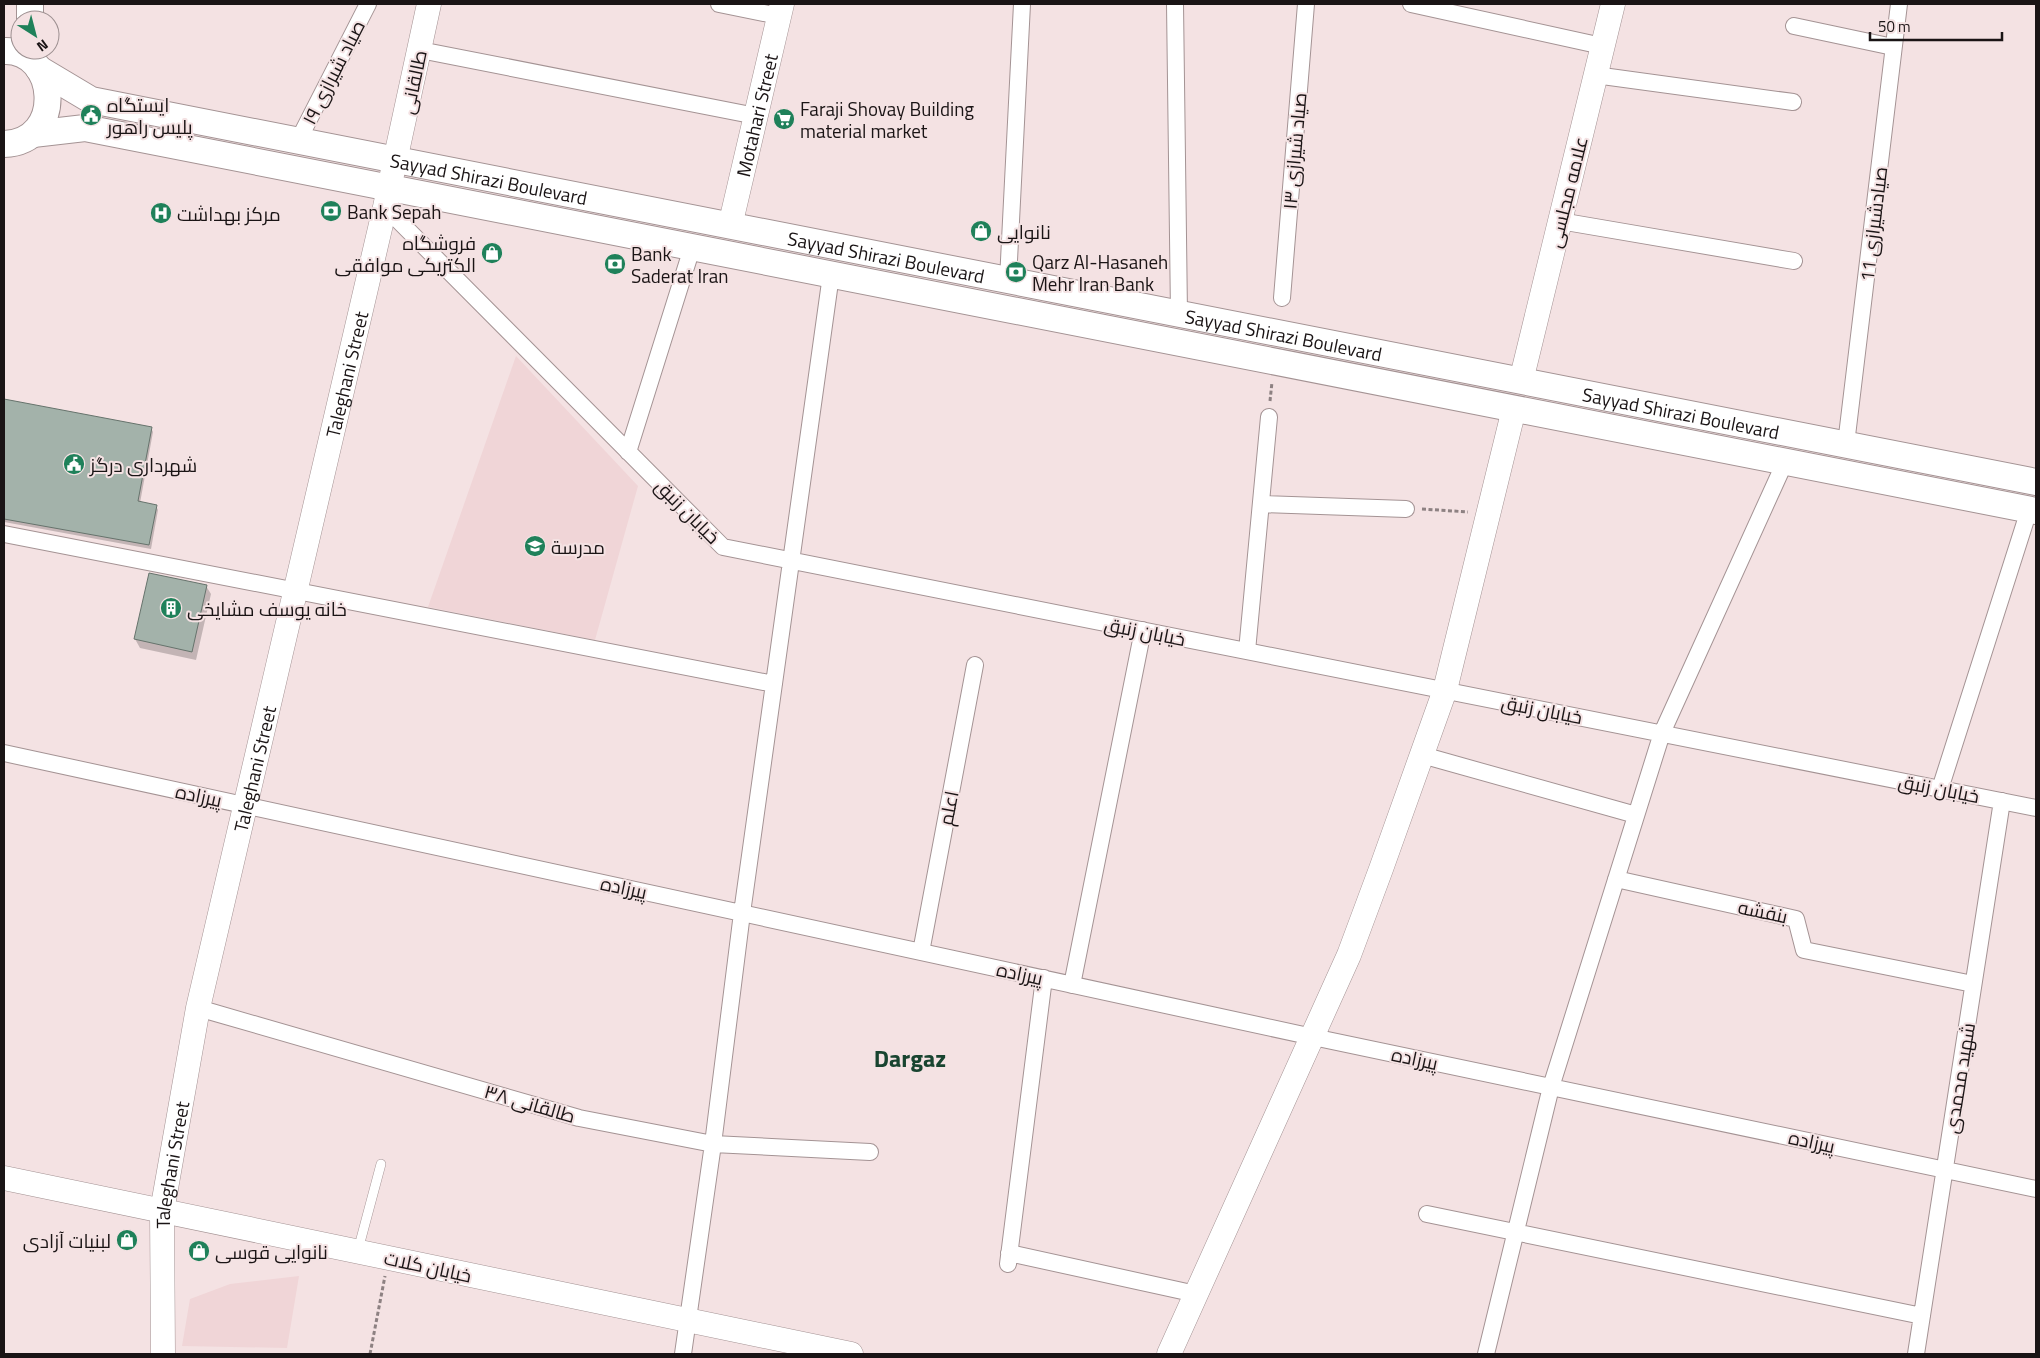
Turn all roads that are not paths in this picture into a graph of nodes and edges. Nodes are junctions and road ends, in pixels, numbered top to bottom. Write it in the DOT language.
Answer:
graph roads {
  1 [pos="368,4"];
  2 [pos="429,4"];
  3 [pos="720,4"];
  4 [pos="1022,4"];
  5 [pos="1175,4"];
  6 [pos="1306,4"];
  7 [pos="1410,4"];
  8 [pos="1613,4"];
  9 [pos="1899,4"];
  10 [pos="781,10"];
  11 [pos="1794,26"];
  12 [pos="1602,46"];
  13 [pos="1893,47"];
  14 [pos="420,50"];
  15 [pos="4,51"];
  16 [pos="35,61"];
  17 [pos="1595,75"];
  18 [pos="1793,102"];
  19 [pos="756,116"];
  20 [pos="298,141"];
  21 [pos="13,146"];
  22 [pos="396,160"];
  23 [pos="387,198"];
  24 [pos="1560,221"];
  25 [pos="730,226"];
  26 [pos="692,248"];
  27 [pos="1794,261"];
  28 [pos="831,275"];
  29 [pos="1008,280"];
  30 [pos="1282,298"];
  31 [pos="1179,314"];
  32 [pos="1521,381"];
  33 [pos="1514,409"];
  34 [pos="1269,417"];
  35 [pos="1846,444"];
  36 [pos="628,452"];
  37 [pos="1785,462"];
  38 [pos="2036,482"];
  39 [pos="1261,504"];
  40 [pos="1406,508"];
  41 [pos="2033,511"];
  42 [pos="4,534"];
  43 [pos="791,561"];
  44 [pos="296,590"];
  45 [pos="1143,630"];
  46 [pos="1247,651"];
  47 [pos="974,665"];
  48 [pos="774,684"];
  49 [pos="1445,690"];
  50 [pos="1662,733"];
  51 [pos="4,753"];
  52 [pos="1422,755"];
  53 [pos="1940,788"];
  54 [pos="2002,801"];
  55 [pos="245,806"];
  56 [pos="2036,808"];
  57 [pos="1636,815"];
  58 [pos="1616,879"];
  59 [pos="742,913"];
  60 [pos="921,952"];
  61 [pos="1044,978"];
  62 [pos="1072,984"];
  63 [pos="1973,984"];
  64 [pos="198,1008"];
  65 [pos="1313,1037"];
  66 [pos="1552,1087"];
  67 [pos="713,1144"];
  68 [pos="870,1152"];
  69 [pos="382,1164"];
  70 [pos="1944,1170"];
  71 [pos="4,1178"];
  72 [pos="2036,1189"];
  73 [pos="162,1211"];
  74 [pos="1427,1214"];
  75 [pos="1516,1232"];
  76 [pos="358,1252"];
  77 [pos="1196,1294"];
  78 [pos="1922,1316"];
  79 [pos="687,1320"];
  80 [pos="162,1354"];
  81 [pos="683,1354"];
  82 [pos="851,1354"];
  83 [pos="1170,1354"];
  84 [pos="1486,1354"];
  85 [pos="1916,1354"];
  1 -- 20 [label="street, صیاد شیرازی ۱۹"];
  2 -- 14 [label="street, طالقانی"];
  3 -- 10 [label="street"];
  4 -- 29 [label="street"];
  5 -- 31 [label="street"];
  6 -- 30 [label="street, صیاد شیرازی ۱۳"];
  7 -- 12 [label="street"];
  8 -- 12 [label="street, علامه مجلسی"];
  9 -- 13 [label="street, صیادشیرازی 11"];
  10 -- 19 [label="street, Motahari Street"];
  11 -- 13 [label="street"];
  12 -- 17 [label="street, علامه مجلسی"];
  13 -- 35 [label="street, صیادشیرازی 11"];
  14 -- 19 [label="street"];
  14 -- 22 [label="street, طالقانی"];
  15 -- 16 [label="main road, Sayyad Shirazi Boulevard"];
  16 -- 20 [label="main road, Sayyad Shirazi Boulevard"];
  16 -- 21 [label="main road"];
  17 -- 18 [label="street"];
  17 -- 24 [label="street, علامه مجلسی"];
  19 -- 25 [label="street, Motahari Street"];
  20 -- 22 [label="main road, Sayyad Shirazi Boulevard"];
  21 -- 23 [label="main road, Sayyad Shirazi Boulevard"];
  22 -- 23 [label="street, طالقانی"];
  22 -- 25 [label="main road, Sayyad Shirazi Boulevard"];
  23 -- 26 [label="main road, Sayyad Shirazi Boulevard"];
  23 -- 36 [label="street, خیابان زنبق"];
  23 -- 44 [label="street, Taleghani Street"];
  24 -- 27 [label="street"];
  24 -- 32 [label="street, علامه مجلسی"];
  25 -- 29 [label="main road, Sayyad Shirazi Boulevard"];
  26 -- 28 [label="main road, Sayyad Shirazi Boulevard"];
  26 -- 36 [label="street"];
  28 -- 33 [label="main road, Sayyad Shirazi Boulevard"];
  28 -- 43 [label="street"];
  29 -- 31 [label="main road, Sayyad Shirazi Boulevard"];
  31 -- 32 [label="main road, Sayyad Shirazi Boulevard"];
  32 -- 33 [label="main road"];
  32 -- 35 [label="main road, Sayyad Shirazi Boulevard"];
  33 -- 37 [label="main road, Sayyad Shirazi Boulevard"];
  33 -- 49 [label="street"];
  34 -- 39 [label="street"];
  35 -- 38 [label="main road, Sayyad Shirazi Boulevard"];
  36 -- 43 [label="street, خیابان زنبق"];
  37 -- 41 [label="main road, Sayyad Shirazi Boulevard"];
  37 -- 50 [label="street"];
  39 -- 40 [label="street"];
  39 -- 46 [label="street"];
  41 -- 53 [label="street"];
  42 -- 44 [label="street"];
  43 -- 45 [label="street, خیابان زنبق"];
  43 -- 48 [label="street"];
  44 -- 48 [label="street"];
  44 -- 55 [label="street, Taleghani Street"];
  45 -- 46 [label="street, خیابان زنبق"];
  45 -- 62 [label="street"];
  46 -- 49 [label="street, خیابان زنبق"];
  47 -- 60 [label="street, اعلم"];
  48 -- 59 [label="street"];
  49 -- 50 [label="street, خیابان زنبق"];
  49 -- 52 [label="street"];
  50 -- 53 [label="street, خیابان زنبق"];
  50 -- 57 [label="street"];
  51 -- 55 [label="street, پیرزاده"];
  52 -- 57 [label="street"];
  52 -- 65 [label="street"];
  53 -- 54 [label="street, خیابان زنبق"];
  54 -- 56 [label="street, خیابان زنبق"];
  54 -- 63 [label="street, شهید محمدی"];
  55 -- 59 [label="street, پیرزاده"];
  55 -- 64 [label="street, Taleghani Street"];
  57 -- 58 [label="street"];
  58 -- 63 [label="street, بنفشه"];
  58 -- 66 [label="street"];
  59 -- 60 [label="street, پیرزاده"];
  59 -- 67 [label="street"];
  60 -- 61 [label="street, پیرزاده"];
  61 -- 62 [label="street, پیرزاده"];
  61 -- 77 [label="street"];
  62 -- 65 [label="street, پیرزاده"];
  63 -- 70 [label="street, شهید محمدی"];
  64 -- 67 [label="street, طالقانی ۳۸"];
  64 -- 73 [label="street, Taleghani Street"];
  65 -- 66 [label="street, پیرزاده"];
  65 -- 77 [label="street"];
  66 -- 70 [label="street, پیرزاده"];
  66 -- 75 [label="street"];
  67 -- 68 [label="street, طالقانی ۳۸"];
  67 -- 79 [label="street"];
  69 -- 76 [label="lane"];
  70 -- 72 [label="street, پیرزاده"];
  70 -- 78 [label="street, شهید محمدی"];
  71 -- 73 [label="street, خیابان کلات"];
  73 -- 76 [label="street, خیابان کلات"];
  73 -- 80 [label="street, Taleghani Street"];
  74 -- 75 [label="street"];
  75 -- 78 [label="street"];
  75 -- 84 [label="street"];
  76 -- 79 [label="street, خیابان کلات"];
  77 -- 83 [label="street"];
  78 -- 85 [label="street, شهید محمدی"];
  79 -- 81 [label="street"];
  79 -- 82 [label="street, خیابان کلات"];
}
